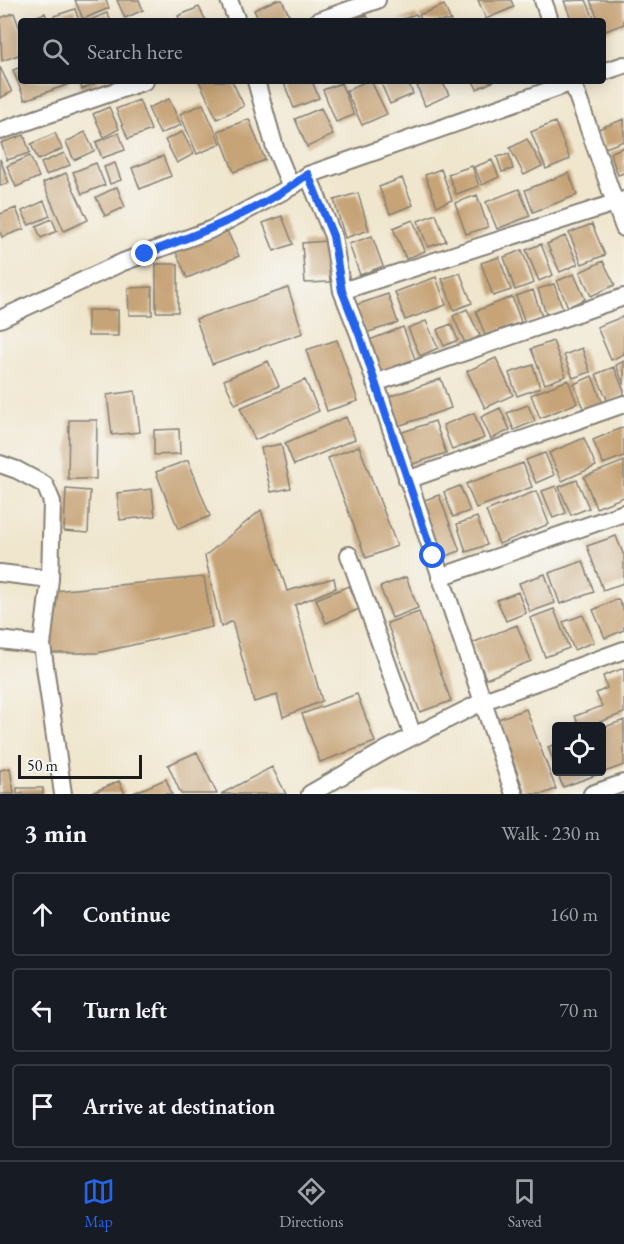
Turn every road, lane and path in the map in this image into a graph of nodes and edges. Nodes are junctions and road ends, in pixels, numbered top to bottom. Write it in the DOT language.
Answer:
graph roads {
  1 [pos="229,0"];
  2 [pos="377,0"];
  3 [pos="543,0"];
  4 [pos="236,18"];
  5 [pos="326,18"];
  6 [pos="549,18"];
  7 [pos="624,65"];
  8 [pos="606,71"];
  9 [pos="137,84"];
  10 [pos="257,84"];
  11 [pos="565,84"];
  12 [pos="575,84"];
  13 [pos="0,130"];
  14 [pos="308,174"];
  15 [pos="291,187"];
  16 [pos="620,201"];
  17 [pos="624,228"];
  18 [pos="342,291"];
  19 [pos="624,297"];
  20 [pos="0,319"];
  21 [pos="375,383"];
  22 [pos="624,404"];
  23 [pos="0,464"];
  24 [pos="407,480"];
  25 [pos="624,513"];
  26 [pos="349,555"];
  27 [pos="0,573"];
  28 [pos="440,577"];
  29 [pos="50,579"];
  30 [pos="0,640"];
  31 [pos="42,645"];
  32 [pos="624,650"];
  33 [pos="484,701"];
  34 [pos="413,735"];
  35 [pos="624,783"];
  36 [pos="63,794"];
  37 [pos="310,794"];
  38 [pos="514,794"];
  39 [pos="592,794"];
  1 -- 4 [label="street"];
  2 -- 5 [label="street"];
  3 -- 6 [label="street"];
  7 -- 8 [label="street"];
  9 -- 13 [label="street"];
  10 -- 15 [label="street"];
  11 -- 14 [label="street"];
  12 -- 16 [label="street"];
  14 -- 15 [label="street"];
  14 -- 18 [label="street"];
  15 -- 20 [label="street"];
  16 -- 17 [label="street"];
  16 -- 18 [label="street"];
  18 -- 21 [label="street"];
  19 -- 21 [label="street"];
  21 -- 24 [label="street"];
  22 -- 24 [label="street"];
  23 -- 29 [label="street"];
  24 -- 28 [label="street"];
  25 -- 28 [label="street"];
  26 -- 34 [label="street"];
  27 -- 29 [label="street"];
  28 -- 33 [label="street"];
  29 -- 31 [label="street"];
  30 -- 31 [label="street"];
  31 -- 36 [label="street"];
  32 -- 33 [label="street"];
  33 -- 34 [label="street"];
  33 -- 38 [label="street"];
  34 -- 37 [label="street"];
  35 -- 39 [label="street"];
}
